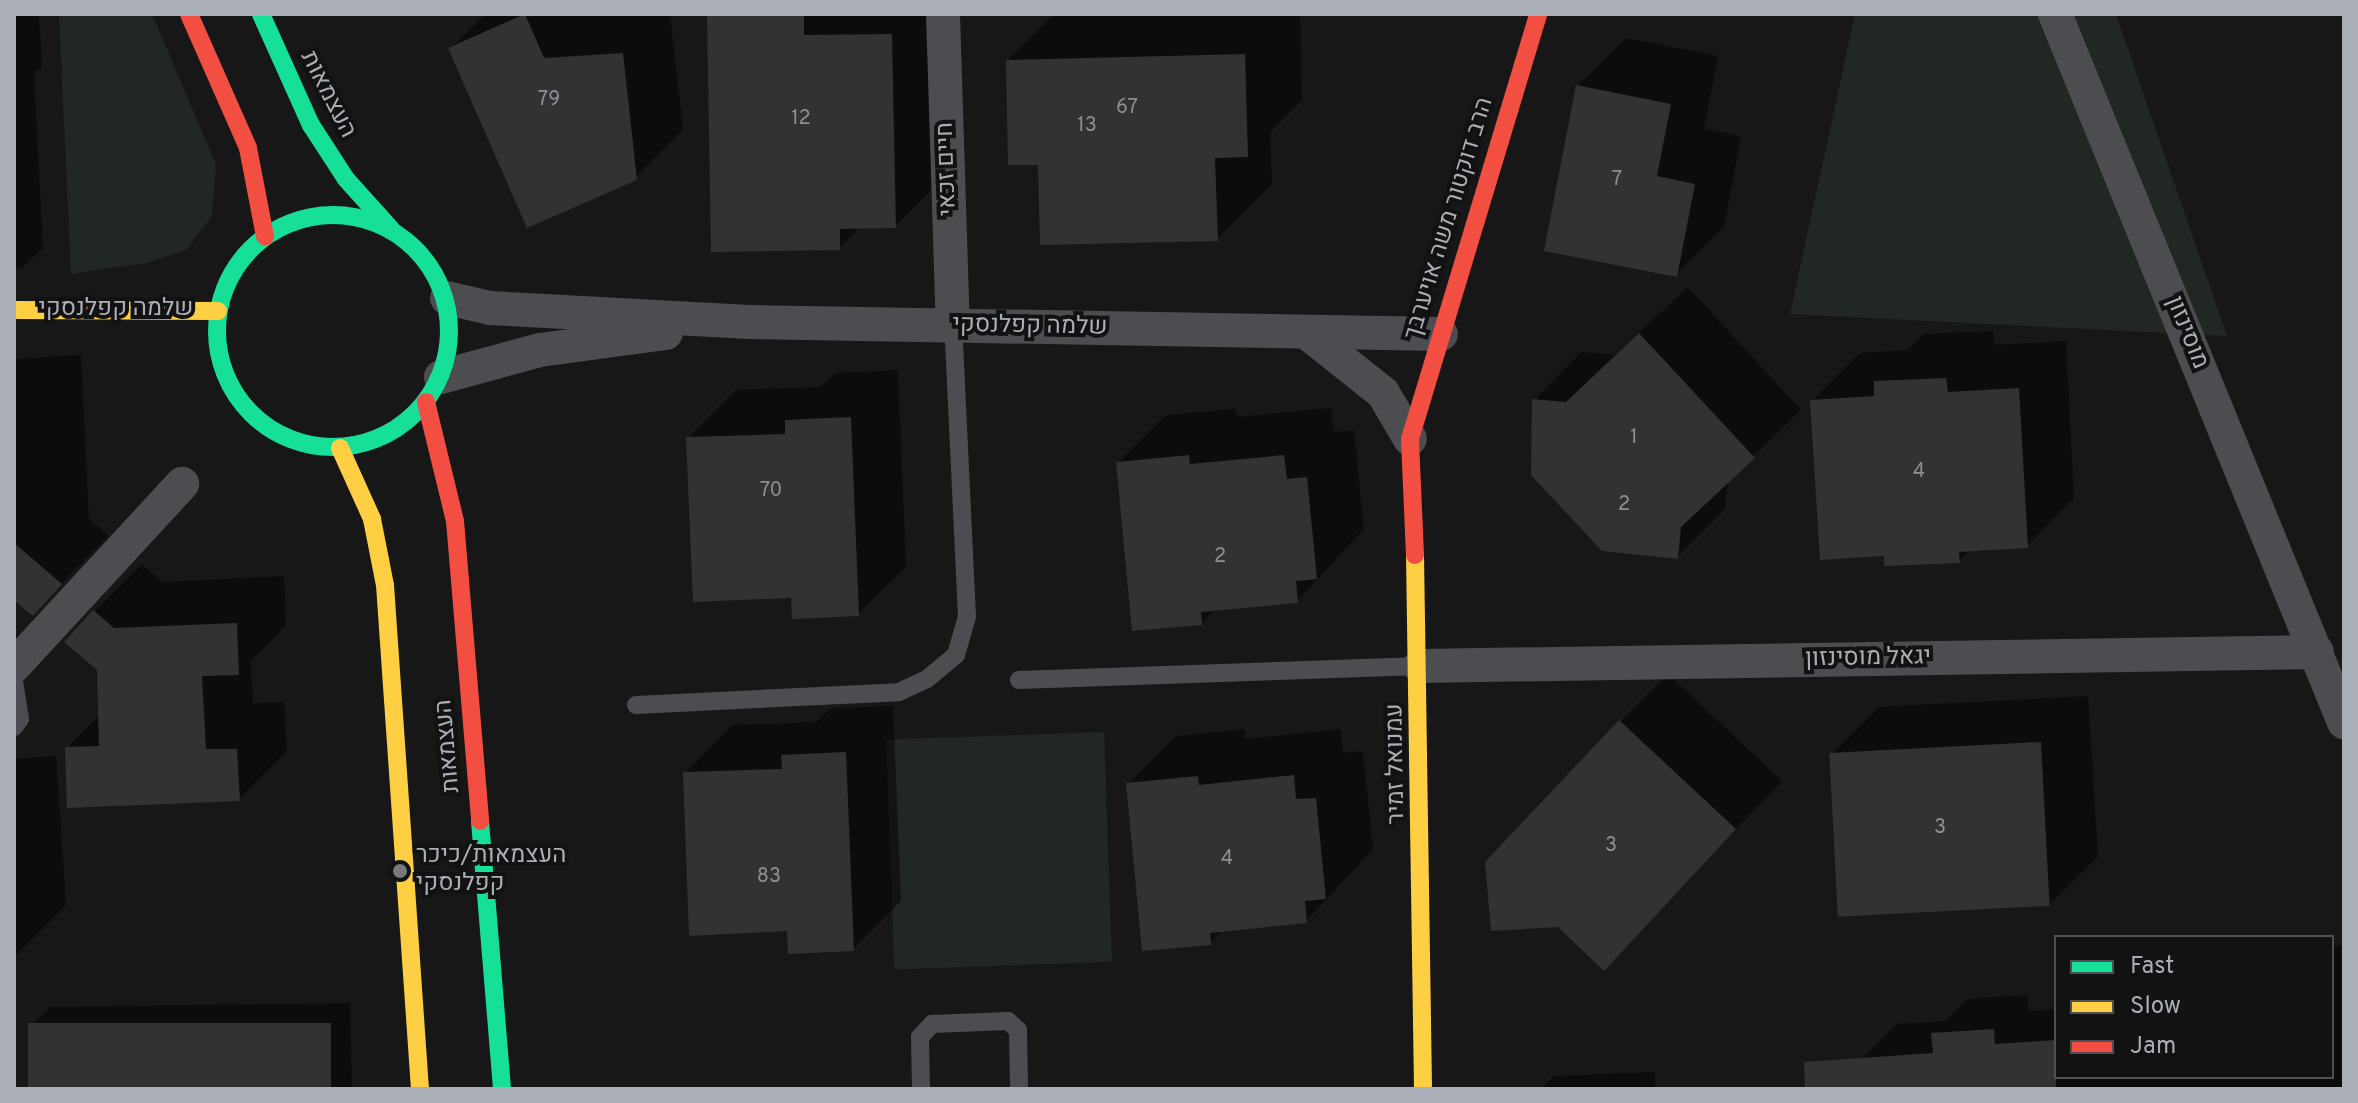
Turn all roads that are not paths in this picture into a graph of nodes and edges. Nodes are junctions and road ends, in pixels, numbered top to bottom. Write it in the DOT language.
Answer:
graph roads {
  1 [pos="189,14"];
  2 [pos="261,14"];
  3 [pos="943,14"];
  4 [pos="1538,14"];
  5 [pos="2055,14"];
  6 [pos="391,229"];
  7 [pos="265,236"];
  8 [pos="447,298"];
  9 [pos="14,310"];
  10 [pos="218,311"];
  11 [pos="750,322"];
  12 [pos="953,325"];
  13 [pos="1441,334"];
  14 [pos="1310,335"];
  15 [pos="434,390"];
  16 [pos="1410,439"];
  17 [pos="340,448"];
  18 [pos="182,484"];
  19 [pos="2317,652"];
  20 [pos="14,666"];
  21 [pos="1420,666"];
  22 [pos="1019,680"];
  23 [pos="14,681"];
  24 [pos="636,705"];
  25 [pos="2344,722"];
  26 [pos="14,727"];
  27 [pos="420,1089"];
  28 [pos="502,1089"];
  29 [pos="921,1089"];
  30 [pos="1019,1089"];
  31 [pos="1423,1089"];
  1 -- 7 [label="main road"];
  2 -- 6 [label="main road, העצמאות"];
  3 -- 12 [label="street, חיים זכאי"];
  4 -- 13 [label="main road, הרב דוקטור משה אויערבך"];
  5 -- 19 [label="street, מוסינזון"];
  6 -- 7 [label="main road"];
  6 -- 8 [label="main road"];
  7 -- 10 [label="main road"];
  8 -- 11 [label="street, שלמה קפלנסקי"];
  8 -- 15 [label="main road"];
  9 -- 10 [label="main road, שלמה קפלנסקי"];
  10 -- 17 [label="main road"];
  11 -- 12 [label="street, שלמה קפלנסקי"];
  11 -- 15 [label="street, שלמה קפלנסקי"];
  12 -- 14 [label="street, שלמה קפלנסקי"];
  12 -- 24 [label="lane"];
  13 -- 14 [label="street, שלמה קפלנסקי"];
  13 -- 16 [label="main road, הרב דוקטור משה אויערבך"];
  14 -- 16 [label="street"];
  15 -- 17 [label="main road"];
  15 -- 28 [label="main road, העצמאות"];
  16 -- 21 [label="main road, עמנואל זמיר"];
  17 -- 27 [label="main road"];
  18 -- 20 [label="street"];
  19 -- 21 [label="street, יגאל מוסינזון"];
  19 -- 25 [label="street, מוסינזון"];
  21 -- 22 [label="lane"];
  21 -- 31 [label="main road, עמנואל זמיר"];
  23 -- 26 [label="lane"];
  29 -- 30 [label="lane"];
}
